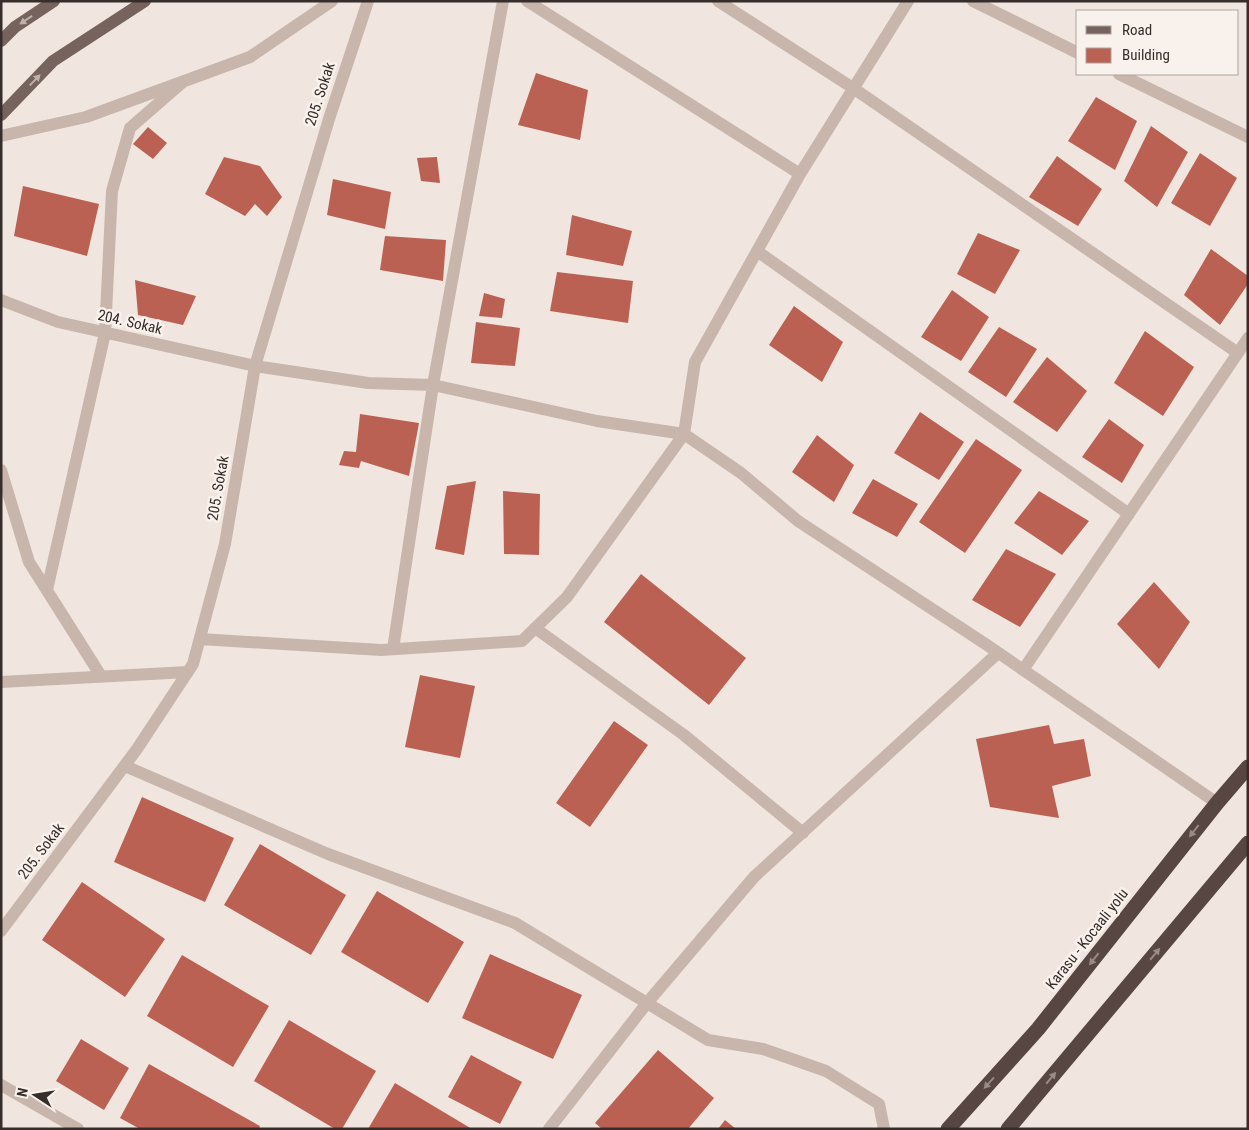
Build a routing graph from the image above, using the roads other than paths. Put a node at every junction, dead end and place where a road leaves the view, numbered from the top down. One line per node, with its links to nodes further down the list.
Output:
1 (54, 1): 10 (main road, one-way to 10)
2 (145, 1): 15 (main road, one-way to 2)
3 (332, 1): 13 (street)
4 (368, 1): 24 (street, 205. Sokak)
5 (503, 1): 25 (street)
6 (527, 1): 18 (street)
7 (718, 1): 14 (street)
8 (908, 1): 14 (street)
9 (973, 1): 11 (street)
10 (1, 41)
11 (1076, 52)
12 (1122, 75): 17 (street)
13 (184, 81): 16 (street); 21 (street)
14 (853, 88): 18 (street); 23 (street)
15 (1, 115)
16 (1, 136)
17 (1248, 137)
18 (800, 174): 19 (street)
19 (757, 251): 26 (street); 28 (street)
20 (1, 300): 21 (street, 204. Sokak)
21 (105, 333): 24 (street, 204. Sokak); 29 (street)
22 (1248, 338): 23 (street)
23 (1238, 353): 28 (street)
24 (255, 366): 25 (street, 204. Sokak); 31 (street, 205. Sokak)
25 (433, 385): 26 (street, 204. Sokak); 32 (street)
26 (684, 434): 30 (street); 33 (street)
27 (1, 470): 29 (street)
28 (1129, 514): 34 (street)
29 (47, 590): 36 (street)
30 (535, 628): 32 (street); 41 (street)
31 (200, 640): 32 (street); 35 (street, 205. Sokak)
32 (393, 649)
33 (998, 653): 34 (street); 41 (street)
34 (1023, 670): 40 (street)
35 (188, 672): 36 (street); 38 (street, 205. Sokak)
36 (101, 676): 37 (street)
37 (1, 682)
38 (125, 766): 43 (street, 205. Sokak); 44 (street)
39 (1248, 767): 40 (highway, Karasu - Kocaali yolu)
40 (1217, 803): 49 (highway, Karasu - Kocaali yolu, one-way to 49)
41 (803, 833): 44 (street)
42 (1248, 843): 50 (highway, one-way to 42)
43 (1, 931)
44 (647, 1003): 47 (street); 48 (street)
45 (1, 1085): 46 (street)
46 (78, 1129)
47 (549, 1129)
48 (884, 1129)
49 (948, 1129)
50 (1008, 1129)

